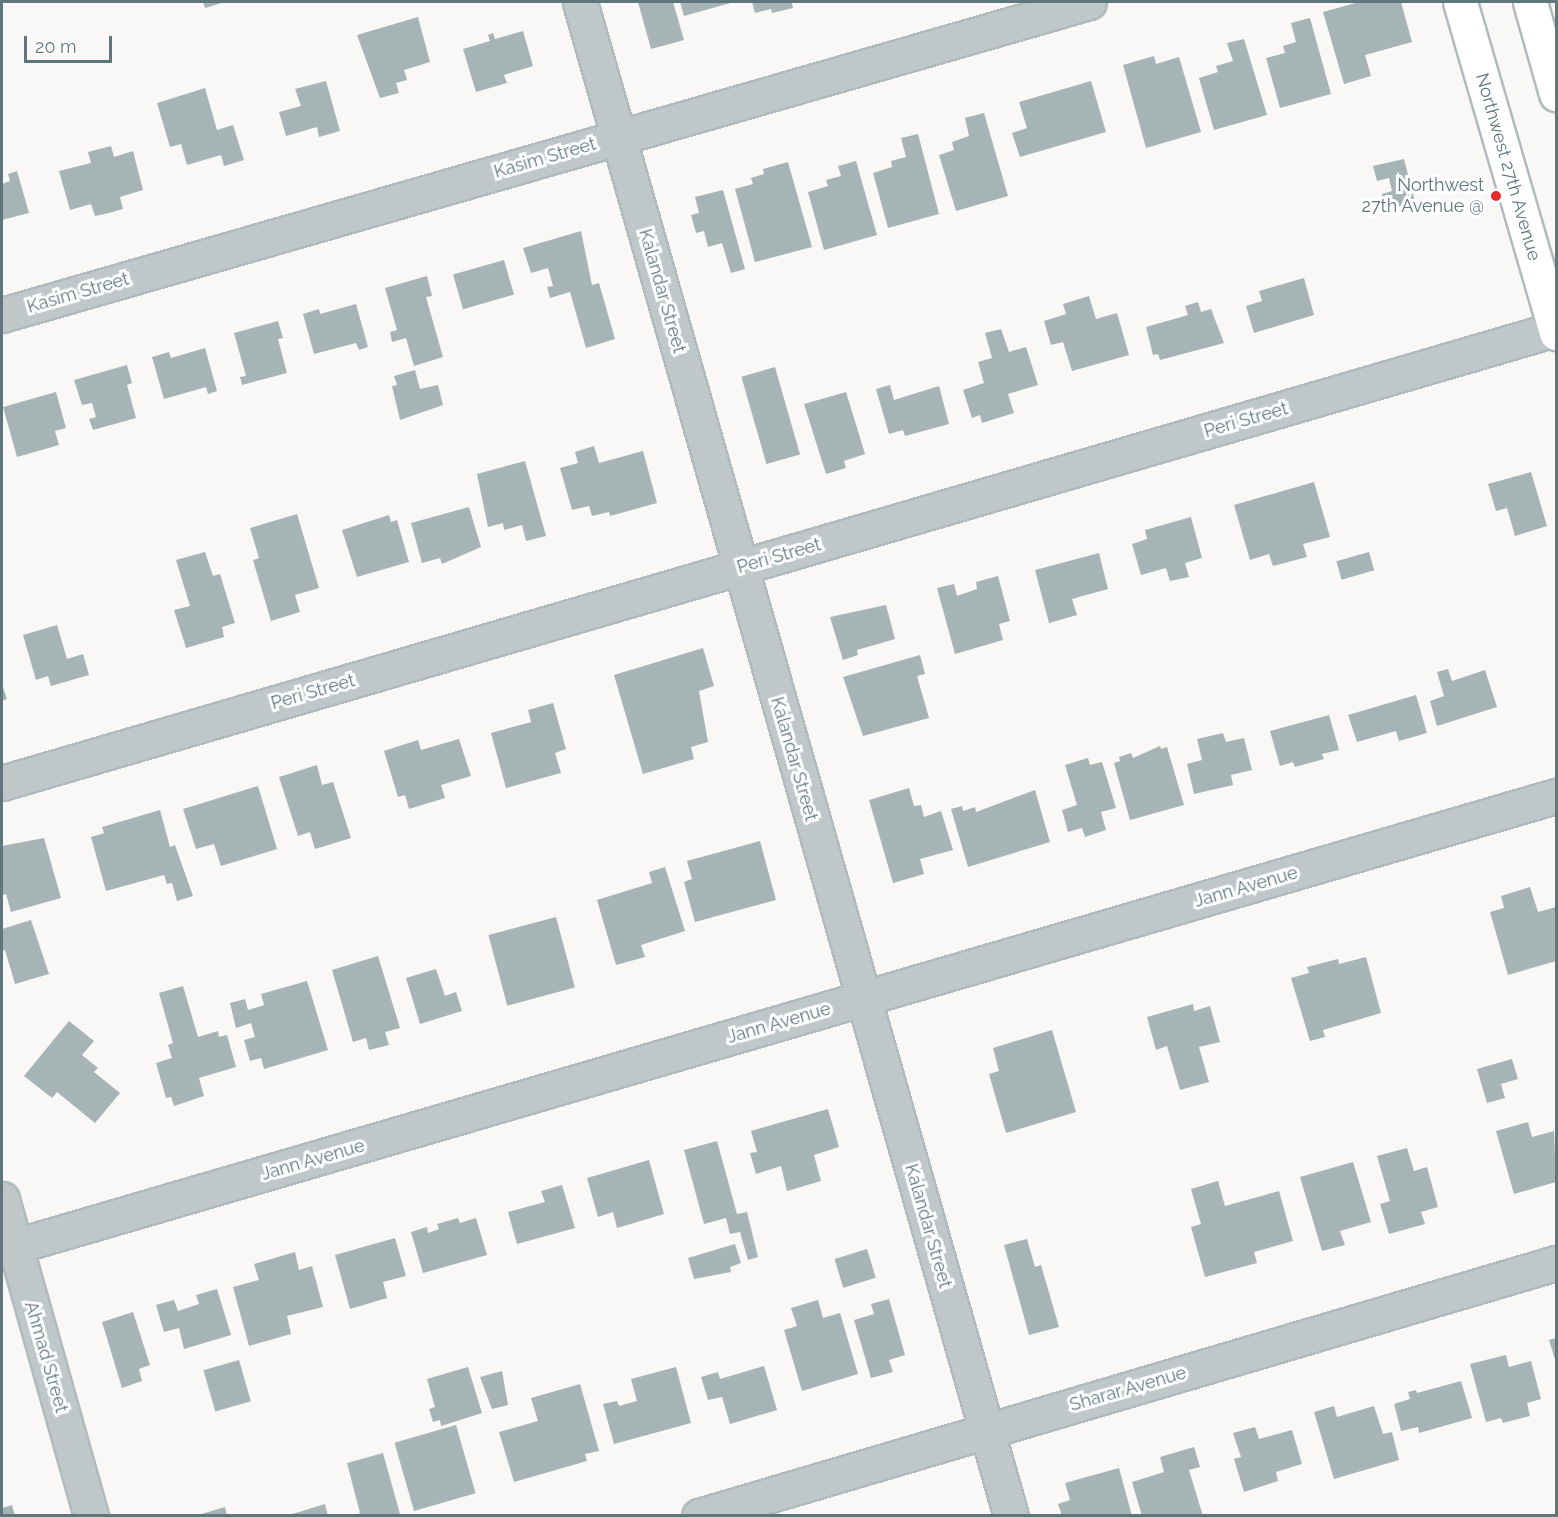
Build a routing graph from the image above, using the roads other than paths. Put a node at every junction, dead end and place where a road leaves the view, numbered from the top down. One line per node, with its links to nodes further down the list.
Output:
1 (580, 2): 6 (street, Kalandar Street)
2 (1089, 2): 6 (street, Kasim Street)
3 (1460, 2): 8 (main road, Northwest 27th Avenue)
4 (1530, 2): 5 (main road)
5 (1557, 94)
6 (618, 137): 7 (street, Kasim Street); 9 (street, Kalandar Street)
7 (2, 315)
8 (1556, 330): 9 (street, Peri Street)
9 (741, 567): 10 (street, Peri Street); 12 (street, Kalandar Street)
10 (2, 783)
11 (1557, 796): 12 (street, Jann Avenue)
12 (861, 999): 14 (street, Jann Avenue); 16 (street, Kalandar Street)
13 (2, 1199): 14 (street, Ahmad Street)
14 (8, 1249): 17 (street, Ahmad Street)
15 (1557, 1263): 16 (street, Sharar Avenue)
16 (987, 1431): 18 (street, Sharar Avenue); 19 (street, Kalandar Street)
17 (91, 1515)
18 (699, 1515)
19 (1011, 1515)

